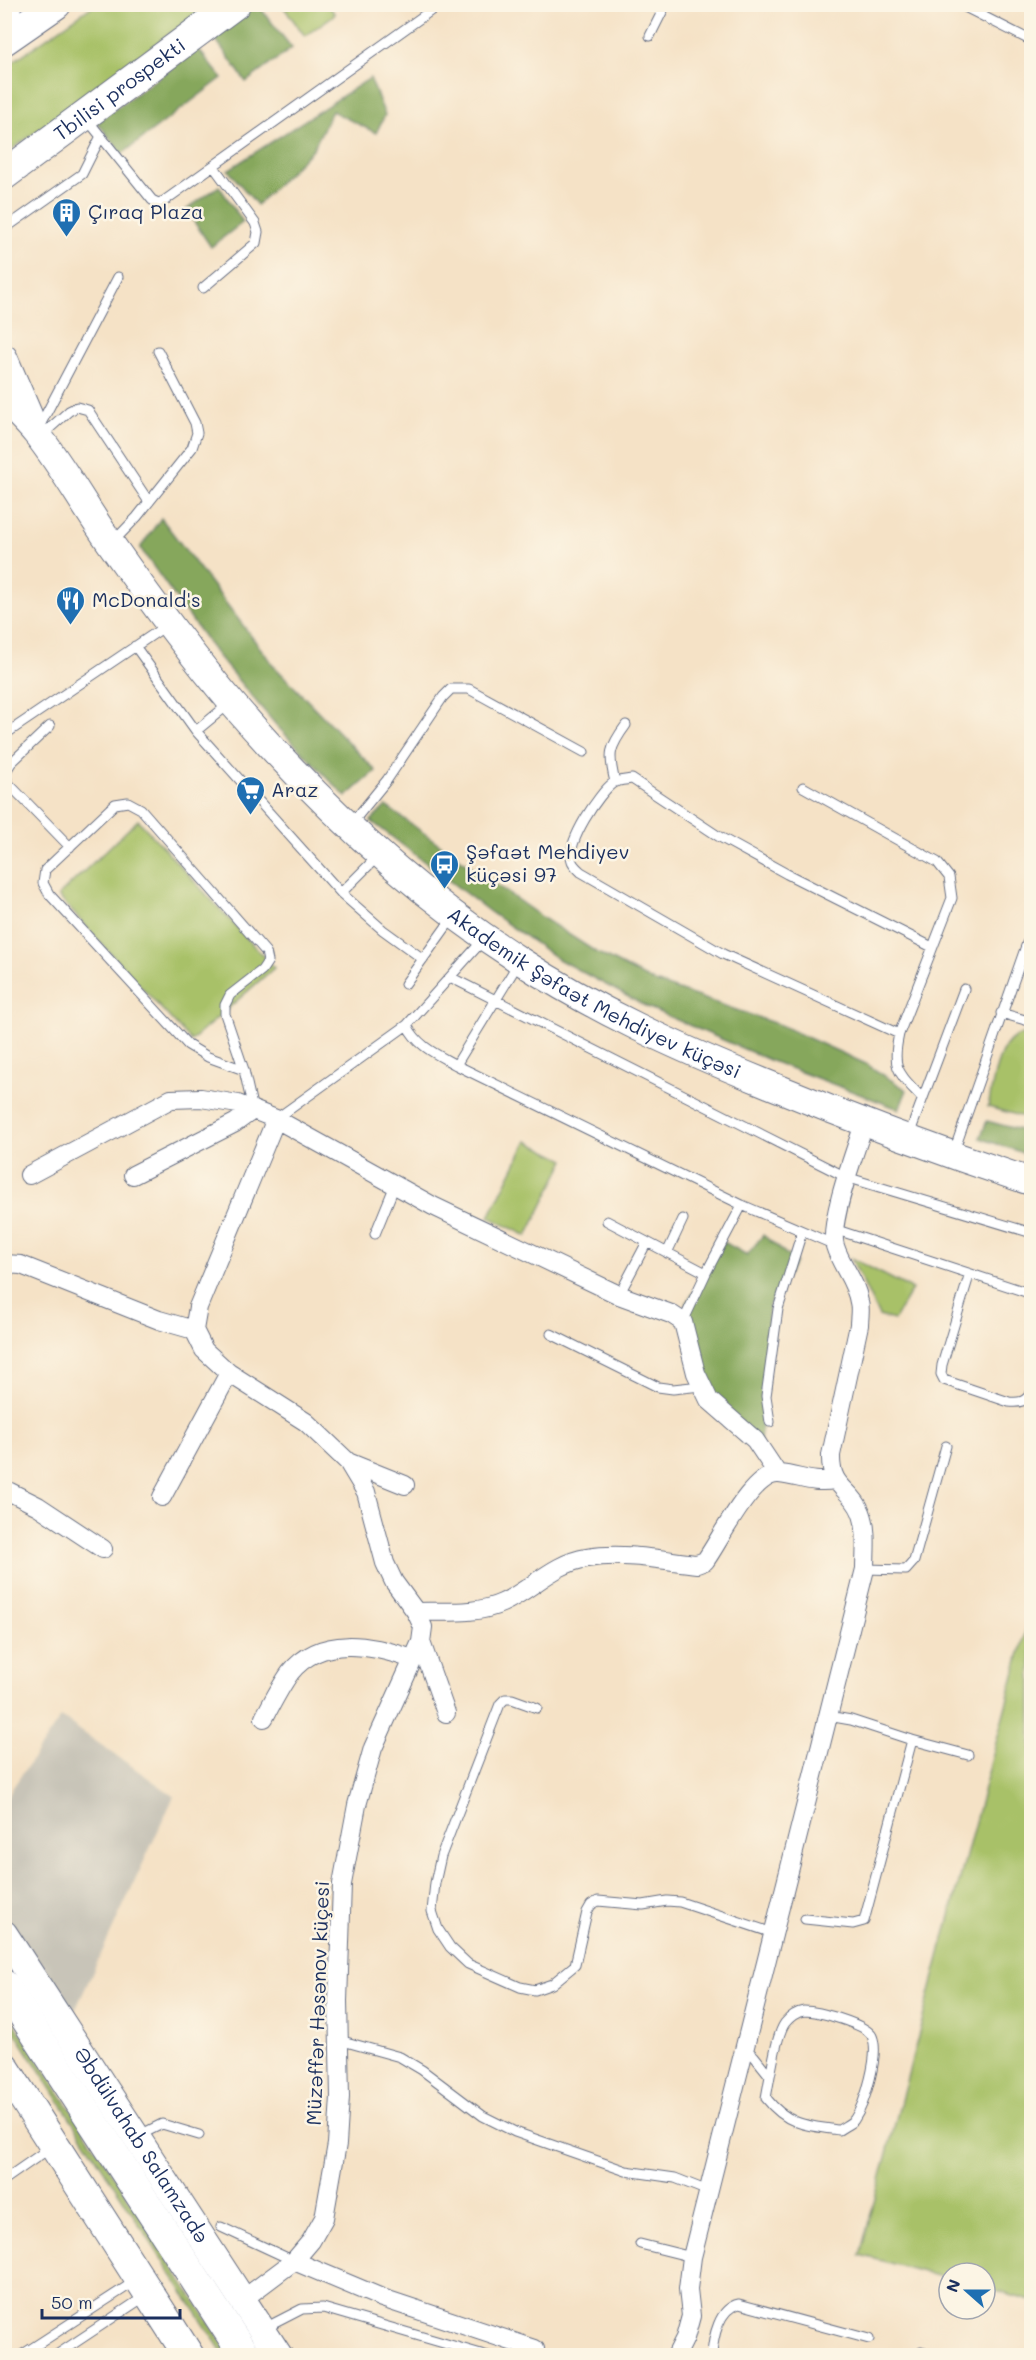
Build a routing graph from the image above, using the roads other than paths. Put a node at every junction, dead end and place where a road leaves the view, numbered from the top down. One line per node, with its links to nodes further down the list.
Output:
1 (6, 4): 7 (main road)
2 (56, 4): 9 (main road)
3 (440, 4): 12 (lane)
4 (666, 4): 8 (lane)
5 (958, 4): 10 (lane)
6 (224, 10): 11 (main road, Tbilisi prospekti)
7 (4, 26)
8 (650, 36)
9 (4, 40)
10 (1032, 41)
11 (93, 126): 12 (lane); 13 (main road, Tbilisi prospekti); 14 (lane)
12 (214, 167): 16 (lane)
13 (4, 175)
14 (4, 229)
15 (118, 277): 20 (lane)
16 (203, 288)
17 (158, 351): 21 (lane)
18 (4, 358): 19 (main road, Akademik Şəfaət Mehdiyev küçəsi)
19 (7, 396): 20 (main road, Akademik Şəfaət Mehdiyev küçəsi)
20 (38, 436): 21 (lane); 22 (main road, Akademik Şəfaət Mehdiyev küçəsi)
21 (149, 502): 22 (lane)
22 (111, 544): 23 (main road, Akademik Şəfaət Mehdiyev küçəsi)
23 (169, 624): 24 (lane); 25 (main road, Akademik Şəfaət Mehdiyev küçəsi)
24 (135, 646): 28 (lane); 29 (lane)
25 (231, 702): 28 (lane); 33 (main road, Akademik Şəfaət Mehdiyev küçəsi)
26 (626, 725): 31 (lane)
27 (50, 726): 34 (lane)
28 (196, 731): 36 (lane)
29 (4, 735)
30 (584, 752): 33 (lane)
31 (615, 782): 40 (lane); 50 (lane)
32 (803, 787): 40 (lane)
33 (350, 825): 35 (main road, Akademik Şəfaət Mehdiyev küçəsi)
34 (70, 847): 52 (lane); 52 (lane)
35 (381, 854): 36 (lane); 37 (main road, Akademik Şəfaət Mehdiyev küçəsi)
36 (341, 894): 41 (lane)
37 (454, 915): 38 (main road, Akademik Şəfaət Mehdiyev küçəsi); 41 (lane)
38 (486, 938): 42 (main road, Akademik Şəfaət Mehdiyev küçəsi); 43 (lane)
39 (1032, 941): 47 (lane)
40 (932, 947): 50 (lane)
41 (423, 959): 44 (lane)
42 (520, 961): 46 (lane); 56 (main road, Akademik Şəfaət Mehdiyev küçəsi)
43 (450, 977): 46 (lane); 49 (lane)
44 (405, 984)
45 (964, 989): 53 (lane)
46 (496, 1000): 51 (lane); 61 (lane)
47 (1002, 1013): 48 (lane); 58 (lane)
48 (1032, 1022)
49 (407, 1025): 51 (lane); 55 (lane)
50 (899, 1034): 53 (lane)
51 (456, 1065): 64 (lane)
52 (244, 1070): 54 (lane)
53 (922, 1098): 57 (lane)
54 (253, 1110): 55 (street); 59 (street); 60 (street)
55 (276, 1119): 63 (street); 79 (street)
56 (864, 1124): 57 (main road, Akademik Şəfaət Mehdiyev küçəsi); 61 (street)
57 (908, 1140): 58 (main road, Akademik Şəfaət Mehdiyev küçəsi)
58 (952, 1156): 62 (main road, Akademik Şəfaət Mehdiyev küçəsi)
59 (29, 1175)
60 (133, 1175)
61 (846, 1177): 68 (lane); 70 (street)
62 (1032, 1182)
63 (395, 1185): 69 (lane); 77 (street)
64 (742, 1205): 67 (lane); 74 (lane)
65 (683, 1219): 72 (lane)
66 (607, 1221): 71 (lane)
67 (802, 1232): 70 (lane); 84 (lane)
68 (1032, 1233)
69 (375, 1234)
70 (834, 1237): 75 (lane); 88 (street)
71 (647, 1242): 72 (lane); 77 (lane)
72 (667, 1253): 74 (lane)
73 (4, 1264): 79 (street)
74 (706, 1273): 78 (lane)
75 (969, 1276): 76 (lane); 83 (lane)
76 (1032, 1294)
77 (619, 1295): 78 (street)
78 (683, 1322): 82 (street)
79 (194, 1330): 81 (street)
80 (551, 1334): 82 (lane)
81 (229, 1373): 86 (street); 91 (street)
82 (701, 1386): 87 (street)
83 (1032, 1392)
84 (770, 1422)
85 (946, 1446): 93 (lane)
86 (348, 1462): 89 (street); 94 (street)
87 (777, 1473): 88 (street); 94 (street)
88 (835, 1480): 93 (street)
89 (405, 1485)
90 (4, 1489): 92 (street)
91 (162, 1497)
92 (103, 1550)
93 (865, 1569): 99 (street)
94 (416, 1612): 95 (street)
95 (421, 1642): 96 (street, Müzəffər Həsənov küçesi); 98 (street)
96 (412, 1659): 100 (street); 107 (street, Müzəffər Həsənov küçesi)
97 (537, 1708): 104 (lane)
98 (446, 1713)
99 (828, 1716): 101 (lane); 104 (street)
100 (264, 1718)
101 (912, 1740): 102 (lane); 103 (lane)
102 (968, 1755)
103 (805, 1919)
104 (773, 1933): 108 (street)
105 (4, 1934): 112 (main road, Əbdülvahab Salamzadə)
106 (4, 1985): 129 (main road, Əbdülvahab Salamzadə)
107 (339, 2040): 115 (lane); 119 (street, Müzəffər Həsənov küçesi)
108 (744, 2048): 110 (lane); 115 (street)
109 (4, 2067): 113 (main road)
110 (770, 2076): 110 (lane)
111 (199, 2135): 112 (lane)
112 (136, 2137): 121 (main road, Əbdülvahab Salamzadə)
113 (55, 2145): 114 (lane); 120 (main road)
114 (4, 2181)
115 (708, 2191): 118 (street)
116 (221, 2227): 119 (lane)
117 (640, 2244): 118 (lane)
118 (692, 2257): 132 (street)
119 (294, 2261): 121 (street, Müzəffər Həsənov küçesi); 124 (street)
120 (144, 2286): 126 (lane); 127 (lane); 128 (main road)
121 (242, 2300): 122 (main road, Əbdülvahab Salamzadə)
122 (262, 2330): 130 (main road, Əbdülvahab Salamzadə); 131 (lane)
123 (869, 2339): 133 (lane)
124 (535, 2349)
125 (921, 2352): 134 (lane)
126 (20, 2355)
127 (56, 2355)
128 (189, 2355)
129 (245, 2355)
130 (279, 2355)
131 (488, 2355)
132 (676, 2355)
133 (712, 2355)
134 (934, 2355)

